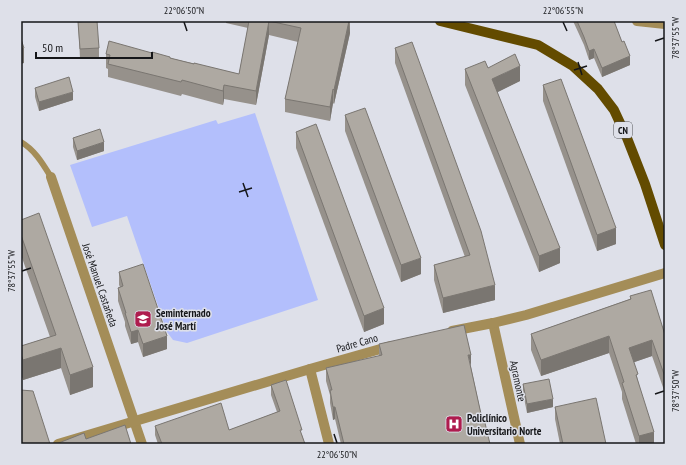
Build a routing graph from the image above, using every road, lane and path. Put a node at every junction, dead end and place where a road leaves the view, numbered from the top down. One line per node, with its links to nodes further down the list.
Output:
1 (440, 21): 6 (main road, CN)
2 (637, 21): 3 (street)
3 (665, 24)
4 (21, 142): 5 (lane, José Manuel Castañeda)
5 (51, 177): 12 (street, José Manuel Castañeda)
6 (665, 245)
7 (665, 273): 8 (street)
8 (493, 323): 9 (street); 16 (street, Agramonte)
9 (442, 333)
10 (397, 344): 11 (street, Padre Cano)
11 (310, 369): 12 (street, Padre Cano); 15 (street)
12 (134, 421): 13 (street, Padre Cano); 14 (street, José Manuel Castañeda)
13 (58, 444)
14 (142, 444)
15 (329, 444)
16 (520, 444)

